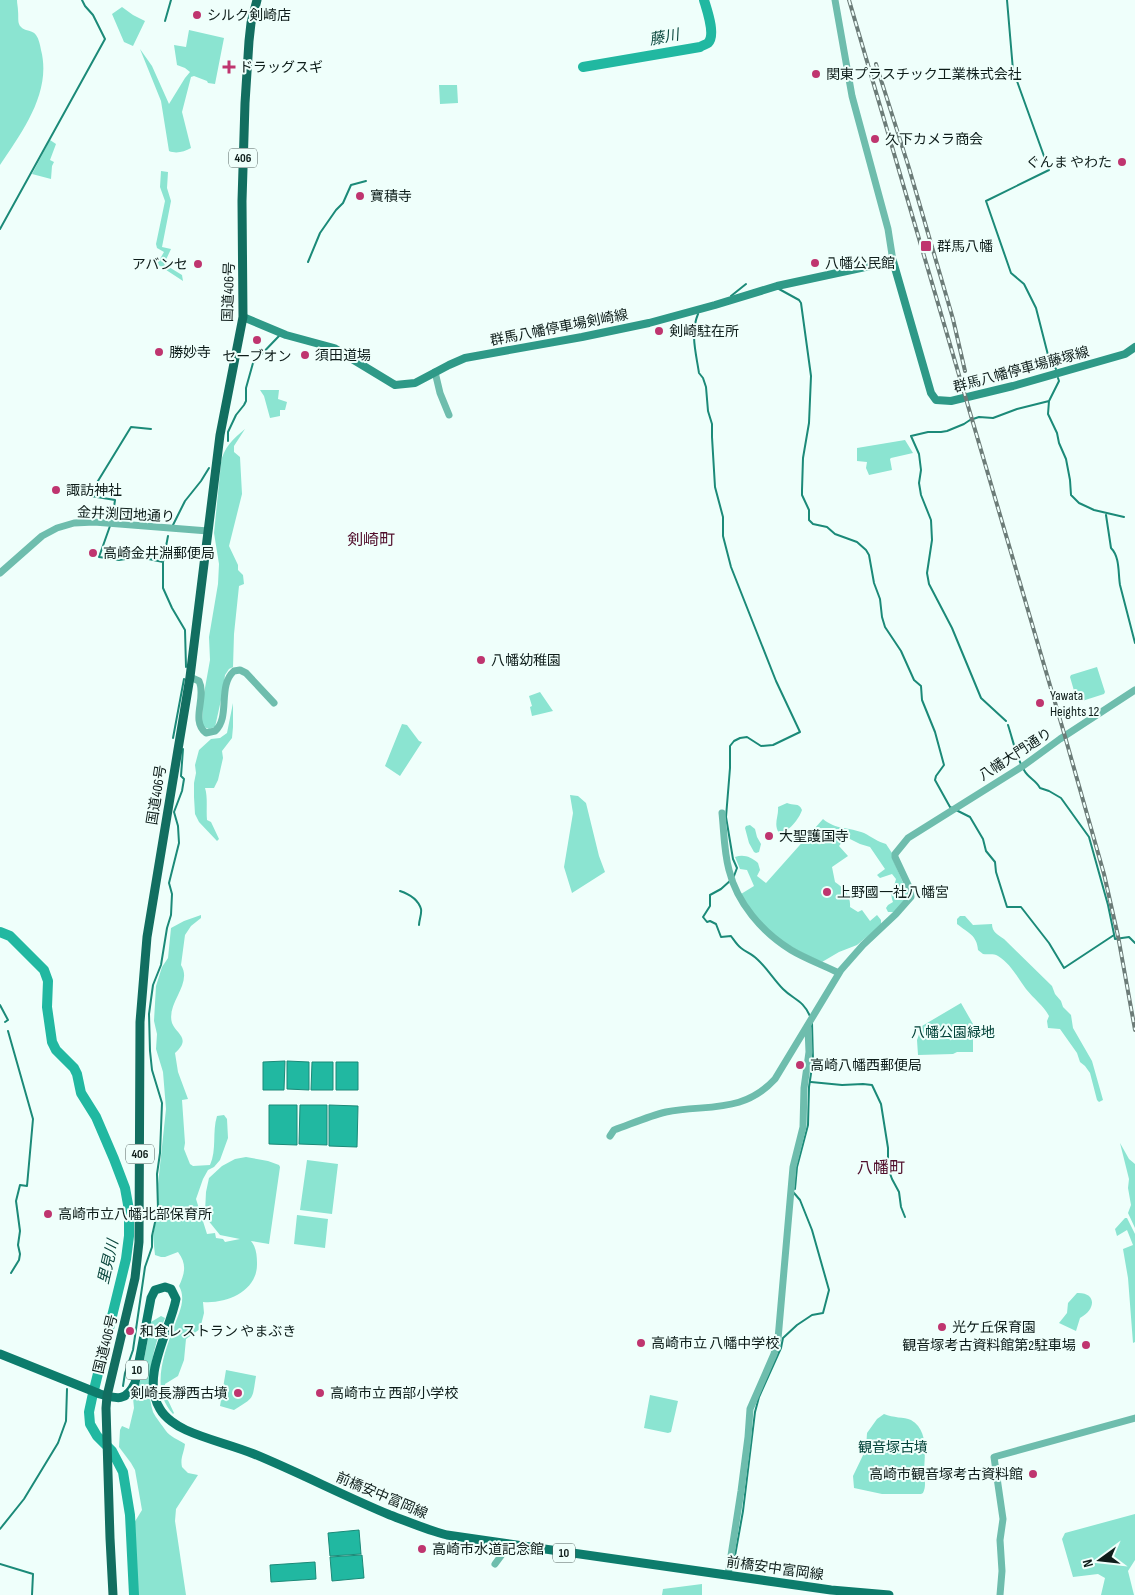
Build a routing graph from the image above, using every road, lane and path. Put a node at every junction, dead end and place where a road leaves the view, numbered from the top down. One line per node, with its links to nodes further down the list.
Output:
1 (257, 0): 4 (highway, 国道406号 / 406)
2 (835, 0): 3 (street)
3 (894, 261): 5 (main road, 群馬八幡停車場藤塚線); 6 (main road, 群馬八幡停車場剣崎線)
4 (243, 317): 6 (main road, 群馬八幡停車場剣崎線); 8 (highway, 国道406号 / 406)
5 (1135, 347)
6 (435, 372): 7 (street)
7 (449, 415)
8 (208, 532): 9 (street, 金井渕団地通り); 10 (highway, 国道406号 / 406)
9 (0, 573)
10 (190, 677): 12 (street); 18 (highway, 国道406号 / 406)
11 (1135, 690): 14 (street, 八幡大門通り)
12 (274, 702)
13 (722, 813): 14 (street)
14 (839, 973): 15 (street)
15 (808, 1027): 16 (street); 22 (street)
16 (610, 1136)
17 (0, 1354): 18 (main road)
18 (103, 1395): 20 (main road, 前橋安中富岡線 / 10); 23 (highway, 国道406号 / 406)
19 (1135, 1418): 25 (street)
20 (509, 1544): 21 (street); 22 (main road, 前橋安中富岡線 / 10)
21 (495, 1564)
22 (728, 1575): 24 (main road, 前橋安中富岡線 / 10)
23 (113, 1595)
24 (889, 1595)
25 (1000, 1595)

